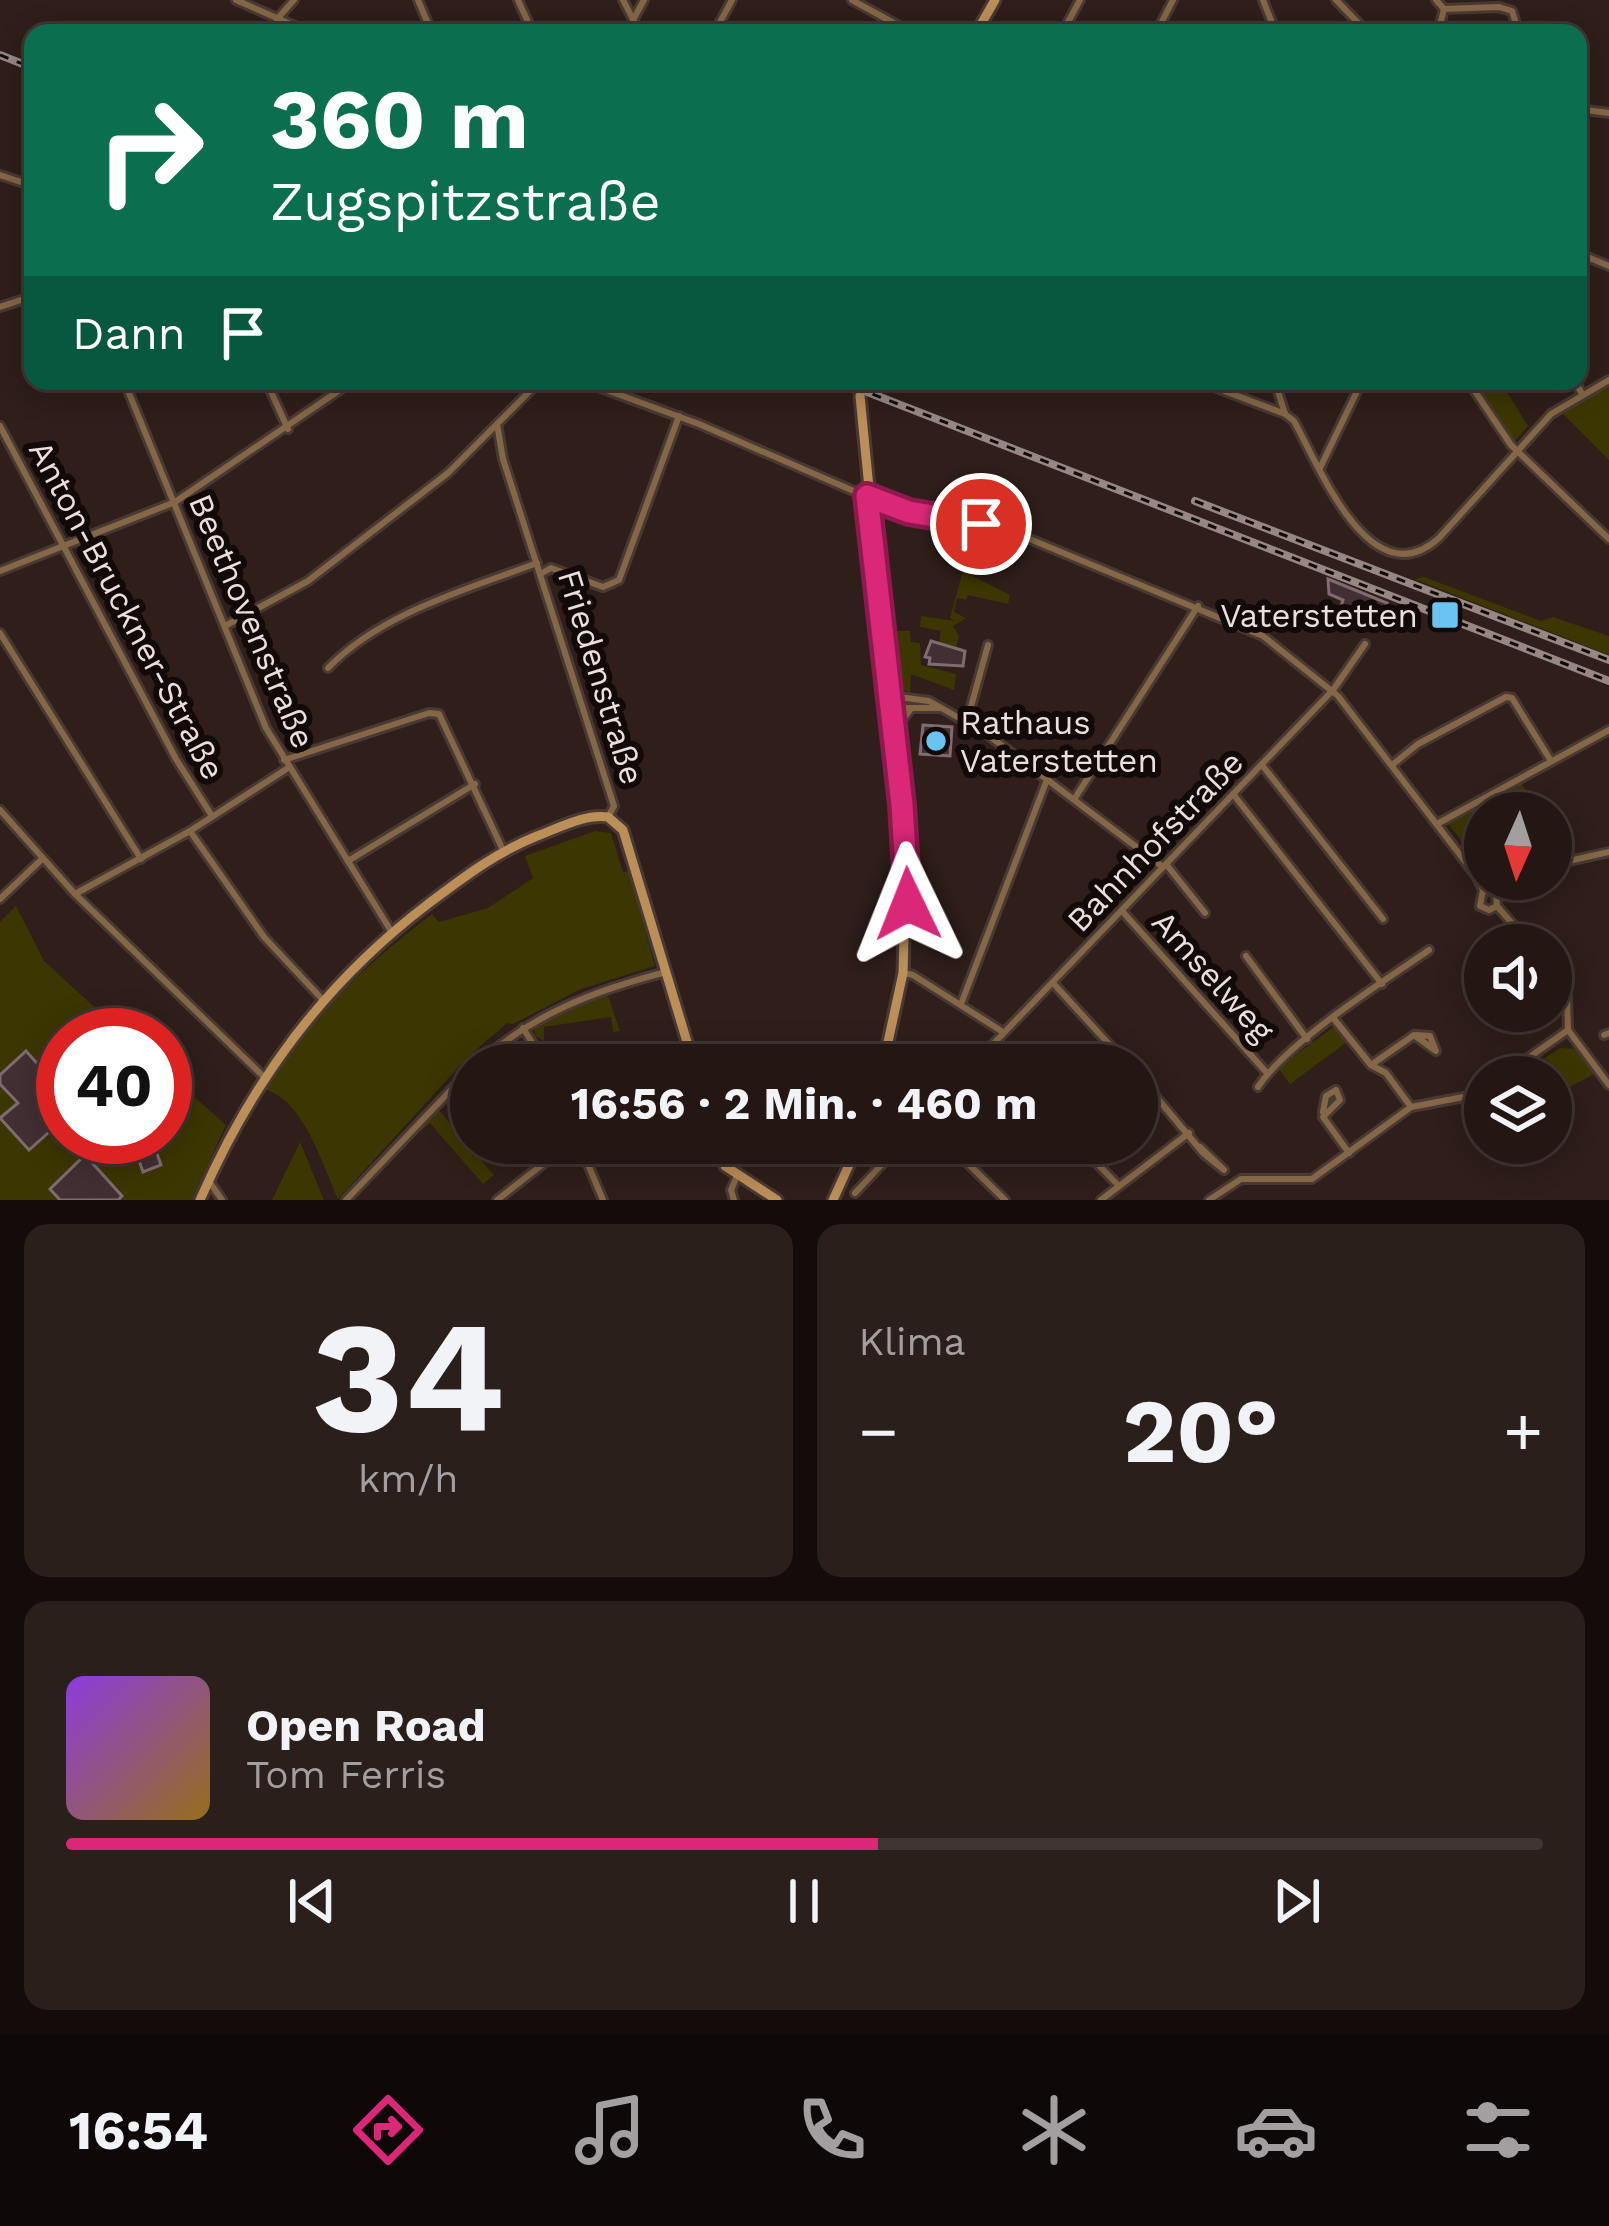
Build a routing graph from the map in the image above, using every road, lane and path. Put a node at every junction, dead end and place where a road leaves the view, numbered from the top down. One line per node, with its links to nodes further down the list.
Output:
1 (294, 0): 9 (street)
2 (623, 0): 10 (street)
3 (644, 0): 10 (street)
4 (852, 0): 13 (street)
5 (1336, 0): 14 (street)
6 (1436, 0): 8 (street)
7 (240, 1): 9 (street)
8 (1444, 9): 15 (street); 16 (street)
9 (278, 19): 11 (street)
10 (633, 20): 12 (street)
11 (290, 24)
12 (635, 24)
13 (896, 24)
14 (1359, 24)
15 (1440, 24)
16 (1518, 24)
17 (1609, 380): 28 (street)
18 (129, 390): 38 (street, Beethovenstraße)
19 (270, 390): 34 (street)
20 (341, 390): 34 (street)
21 (531, 390): 32 (street)
22 (607, 390): 31 (street)
23 (1222, 390): 30 (street)
24 (1278, 390): 30 (street)
25 (1358, 390): 36 (street)
26 (1474, 390): 35 (street)
27 (1580, 390): 28 (street)
28 (1582, 394): 35 (street)
29 (860, 395): 37 (street)
30 (1286, 414): 36 (street)
31 (679, 416): 37 (street); 43 (street)
32 (497, 424): 41 (street, Friedenstraße); 45 (street)
33 (0, 426): 40 (street, Anton-Bruckner-Straße)
34 (287, 429): 38 (street)
35 (1517, 452): 36 (street); 39 (street)
36 (1320, 468)
37 (867, 496): 44 (street); 51 (street)
38 (175, 502): 40 (street); 45 (street, Beethovenstraße)
39 (1609, 539)
40 (64, 545): 42 (street); 66 (street, Anton-Bruckner-Straße)
41 (538, 563): 43 (street, Friedenstraße); 49 (street)
42 (0, 571)
43 (542, 573): 67 (street, Friedenstraße)
44 (1198, 605): 50 (street); 64 (street)
45 (226, 626): 58 (street, Beethovenstraße)
46 (0, 633): 73 (street)
47 (1365, 644): 50 (street, Bahnhofstraße)
48 (988, 645): 54 (street)
49 (328, 668)
50 (1333, 690): 59 (street, Bahnhofstraße); 60 (street)
51 (890, 702): 52 (street); 53 (street); 55 (street)
52 (942, 708): 53 (street); 54 (street)
53 (911, 709): 55 (street)
54 (967, 721): 61 (street)
55 (893, 730): 91 (street)
56 (1609, 730): 57 (street)
57 (1550, 761): 60 (street); 68 (street)
58 (286, 764): 62 (street); 66 (street); 75 (street, Beethovenstraße)
59 (1262, 765): 63 (street, Bahnhofstraße); 85 (street)
60 (1392, 765): 68 (street)
61 (1048, 778): 64 (street); 95 (street)
62 (475, 784): 70 (street); 75 (street)
63 (1233, 794): 77 (street, Bahnhofstraße); 93 (street)
64 (1075, 798): 77 (street)
65 (0, 810): 72 (street)
66 (212, 816): 69 (street)
67 (608, 817): 70 (street); 90 (street, Friedenstraße)
68 (1437, 824): 76 (street)
69 (190, 831): 73 (street); 94 (street)
70 (503, 850): 87 (street)
71 (1609, 852): 74 (street)
72 (41, 859): 78 (street); 79 (street)
73 (141, 860): 78 (street)
74 (1572, 860)
75 (348, 861): 87 (street, Beethovenstraße)
76 (1464, 863)
77 (1165, 866): 83 (street, Bahnhofstraße); 84 (street)
78 (75, 894): 112 (street)
79 (0, 899)
80 (1481, 900): 82 (street)
81 (1497, 900): 82 (street)
82 (1497, 906): 86 (street)
83 (1122, 911): 92 (street, Bahnhofstraße); 111 (street, Amselweg)
84 (1205, 913)
85 (1383, 920)
86 (1513, 924)
87 (392, 932): 94 (street)
88 (1429, 950): 93 (street, Amselweg)
89 (1246, 956): 102 (street)
90 (666, 972): 97 (street); 105 (street, Friedenstraße)
91 (903, 973): 95 (street); 106 (street)
92 (1053, 983): 98 (street, Bahnhofstraße); 108 (street)
93 (1382, 984): 96 (street, Amselweg)
94 (322, 1000): 112 (street)
95 (961, 1004): 98 (street)
96 (1334, 1019): 102 (street, Amselweg); 110 (street)
97 (524, 1028): 103 (street); 104 (street)
98 (1004, 1032): 107 (street, Bahnhofstraße)
99 (1565, 1032): 109 (street)
100 (1570, 1032): 113 (street)
101 (1417, 1035): 110 (street)
102 (1308, 1041): 111 (street, Amselweg)
103 (503, 1044)
104 (534, 1044)
105 (688, 1044)
106 (888, 1044)
107 (992, 1044)
108 (1110, 1044)
109 (1531, 1056)
110 (1371, 1065): 118 (street)
111 (1267, 1073): 114 (street, Amselweg)
112 (264, 1077): 129 (street)
113 (1609, 1084)
114 (1258, 1087)
115 (450, 1092): 136 (street)
116 (1158, 1097): 120 (street)
117 (1464, 1097): 118 (street)
118 (1411, 1107): 121 (street)
119 (1323, 1112): 121 (street)
120 (1190, 1132): 130 (street); 131 (street)
121 (1349, 1154): 130 (street)
122 (546, 1164): 137 (street)
123 (585, 1164): 138 (street)
124 (724, 1164): 128 (street)
125 (885, 1164): 133 (street)
126 (969, 1164): 141 (street)
127 (1098, 1164): 131 (street)
128 (737, 1176): 139 (street); 140 (street)
129 (210, 1177): 134 (street); 135 (street)
130 (1238, 1180): 143 (street)
131 (1119, 1186): 142 (street)
132 (838, 1191): 133 (street)
133 (858, 1197)
134 (200, 1200)
135 (222, 1200)
136 (346, 1200)
137 (497, 1200)
138 (603, 1200)
139 (734, 1200)
140 (777, 1200)
141 (1006, 1200)
142 (1101, 1200)
143 (1209, 1200)

